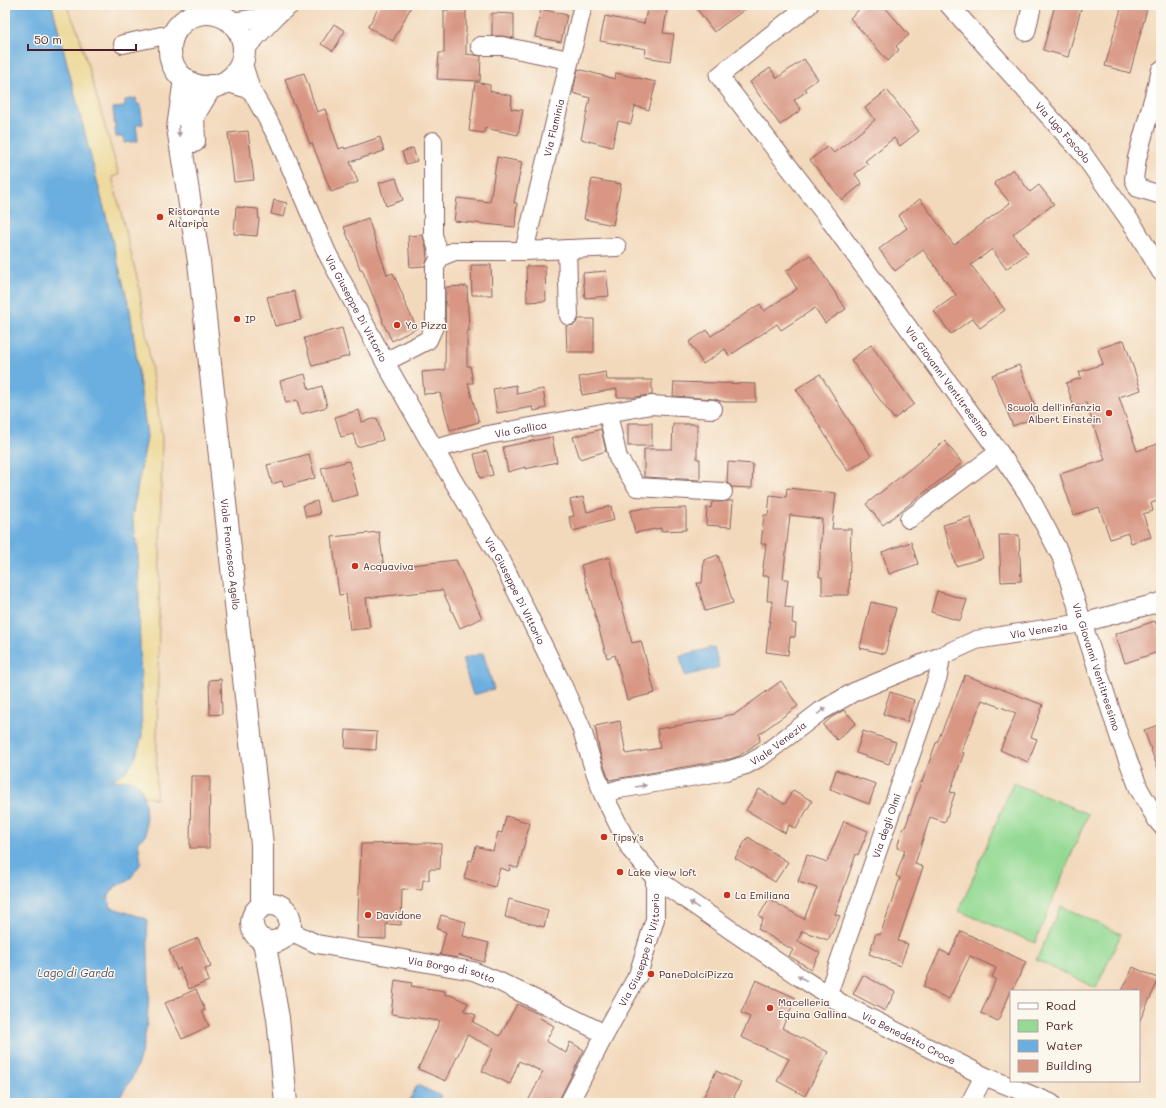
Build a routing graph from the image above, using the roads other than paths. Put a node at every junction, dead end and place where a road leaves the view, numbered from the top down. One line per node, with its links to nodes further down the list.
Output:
1 (583, 5): 13 (street, Via Flaminia)
2 (809, 5): 31 (street, Via Giovanni Ventitreesimo)
3 (949, 5): 25 (street, Via Ugo Foscolo)
4 (1032, 5): 8 (street)
5 (283, 10): 7 (street); 12 (street)
6 (183, 13): 7 (main road); 9 (main road)
7 (223, 14): 12 (main road)
8 (1026, 32)
9 (172, 41): 10 (street); 15 (main road)
10 (123, 44)
11 (480, 46): 13 (street)
12 (243, 56): 16 (main road, Viale Francesco Agello); 17 (street, Via Giuseppe Di Vittorio)
13 (569, 60): 22 (street, Via Flaminia)
14 (1161, 70): 19 (street)
15 (185, 79): 16 (main road); 24 (main road, Viale Francesco Agello, one-way to 24)
16 (218, 84): 17 (street); 24 (main road, Viale Francesco Agello)
17 (251, 90): 27 (street, Via Giuseppe Di Vittorio)
18 (433, 141): 23 (street)
19 (1161, 194)
20 (617, 247): 21 (street)
21 (567, 249): 22 (street); 26 (street)
22 (524, 250): 23 (street)
23 (440, 257): 27 (street)
24 (199, 262): 40 (main road, Viale Francesco Agello)
25 (1161, 272)
26 (569, 316)
27 (385, 362): 30 (street, Via Giuseppe Di Vittorio)
28 (712, 409): 29 (street, Via Gallica)
29 (608, 414): 30 (street, Via Gallica); 32 (street)
30 (434, 449): 37 (street, Via Giuseppe Di Vittorio)
31 (999, 452): 33 (street); 35 (street, Via Giovanni Ventitreesimo)
32 (723, 492)
33 (909, 519)
34 (1161, 602): 35 (street, Via Venezia)
35 (1082, 623): 36 (street, Via Venezia); 38 (street, Via Giovanni Ventitreesimo)
36 (941, 656): 37 (street, Viale Venezia, one-way to 36); 42 (street, Via degli Olmi)
37 (603, 794): 39 (street, Via Giuseppe Di Vittorio)
38 (1161, 825)
39 (655, 878): 42 (street, Via Benedetto Croce, one-way to 39); 43 (street, Via Giuseppe Di Vittorio)
40 (269, 905): 41 (main road); 41 (main road)
41 (278, 937): 43 (street, Via Borgo di sotto); 45 (main road)
42 (828, 994): 44 (street, Via Benedetto Croce)
43 (605, 1034): 46 (street, Via Giuseppe Di Vittorio)
44 (984, 1076): 47 (street); 48 (street, Via Benedetto Croce)
45 (286, 1103)
46 (570, 1103)
47 (970, 1103)
48 (1050, 1103)

